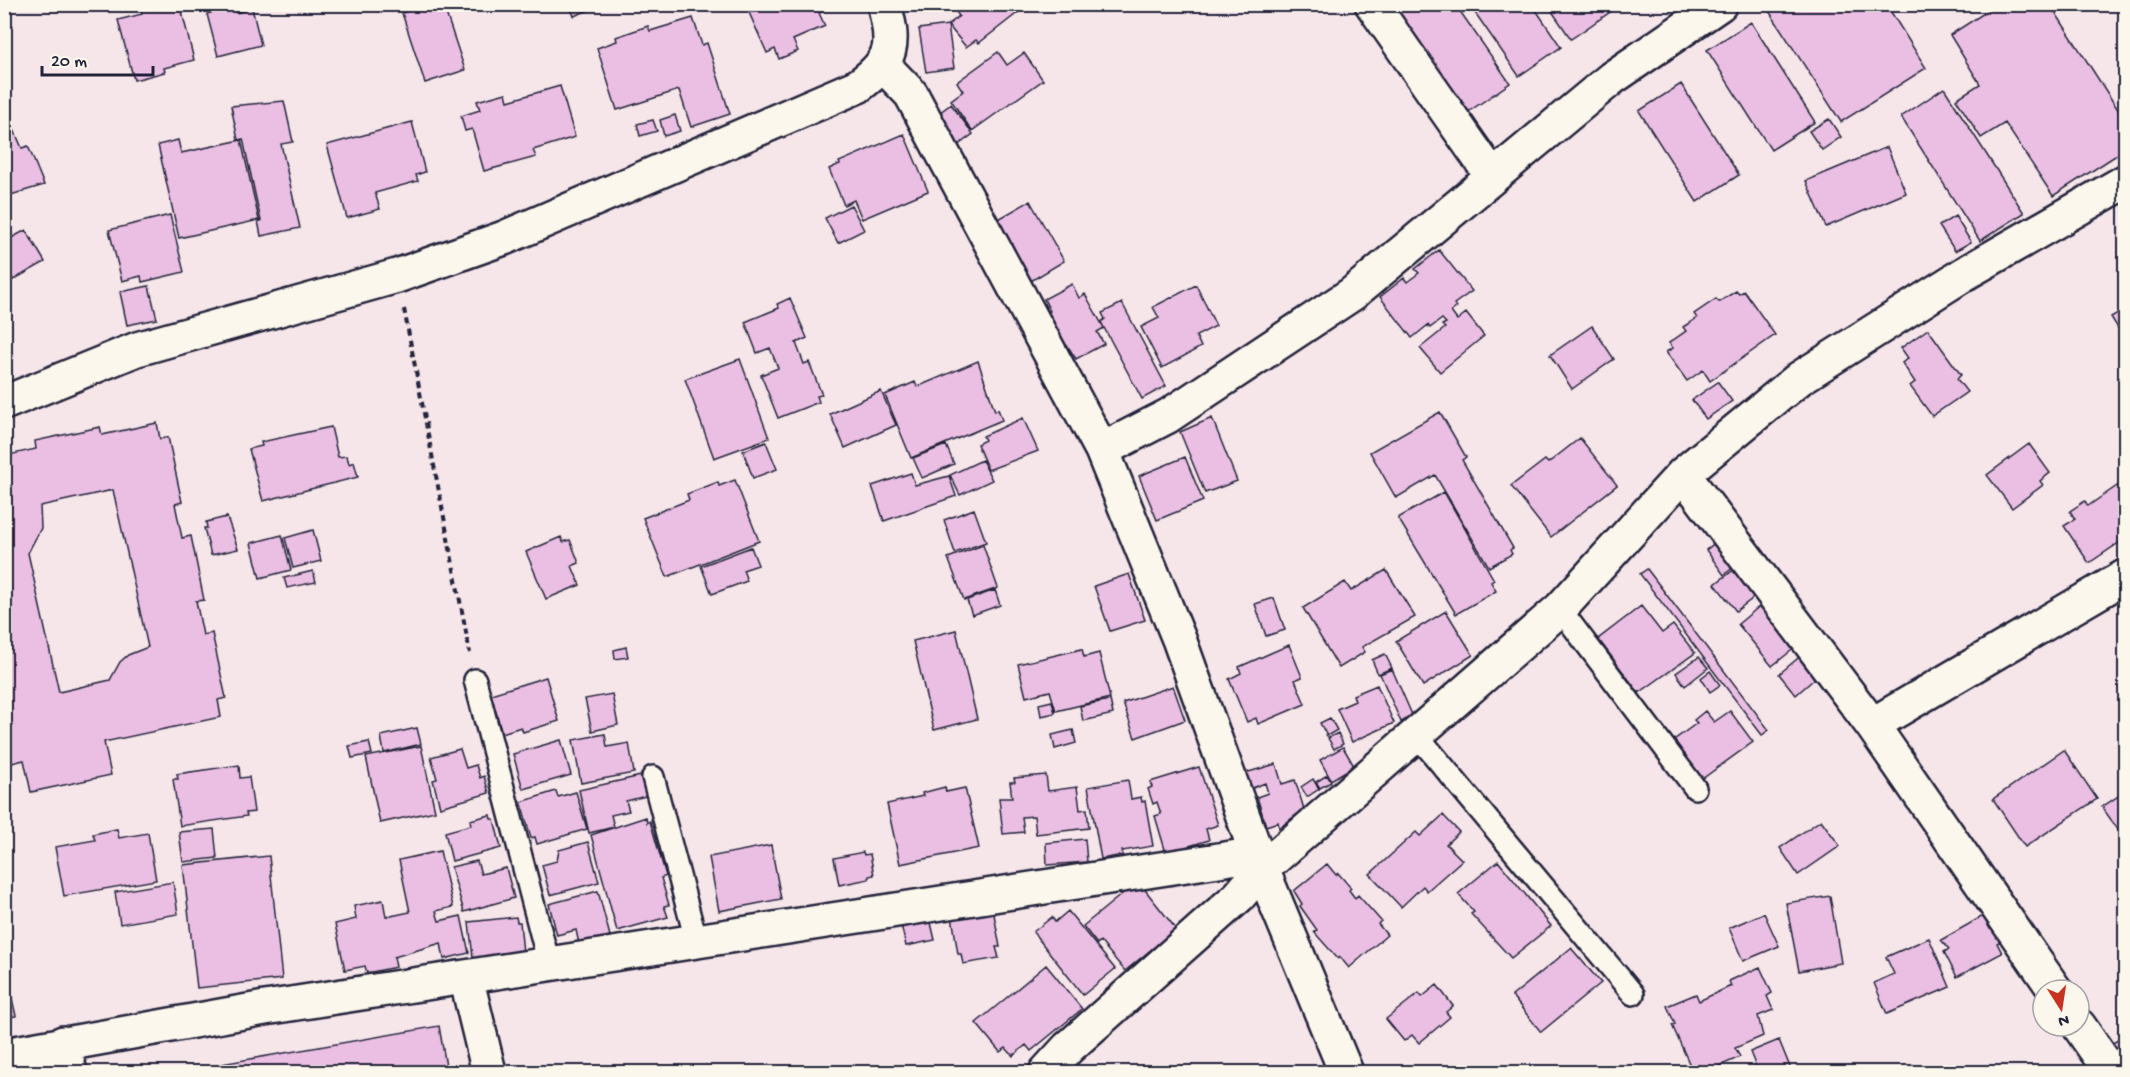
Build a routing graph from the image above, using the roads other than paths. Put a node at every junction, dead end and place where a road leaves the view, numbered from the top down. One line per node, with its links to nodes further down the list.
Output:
1 (884, 4): 4 (street)
2 (1372, 4): 5 (street)
3 (1720, 4): 5 (street)
4 (882, 64): 7 (street); 8 (street)
5 (1492, 176): 8 (street)
6 (2126, 181): 9 (street)
7 (4, 403)
8 (1102, 450): 17 (street)
9 (1683, 474): 11 (street); 13 (street)
10 (2126, 576): 13 (street)
11 (1560, 609): 14 (street); 16 (lane)
12 (475, 680): 19 (lane)
13 (1872, 725): 21 (street)
14 (1418, 735): 17 (street); 22 (lane)
15 (653, 777): 18 (lane)
16 (1695, 788)
17 (1259, 861): 18 (street); 27 (street); 28 (street)
18 (696, 940): 19 (street)
19 (549, 964): 20 (street)
20 (466, 977): 25 (street); 26 (street)
21 (2047, 978)
22 (1633, 994)
23 (2087, 1038): 29 (street)
24 (4, 1056): 25 (street)
25 (66, 1058)
26 (489, 1072)
27 (1046, 1072)
28 (1346, 1072)
29 (2111, 1072)

